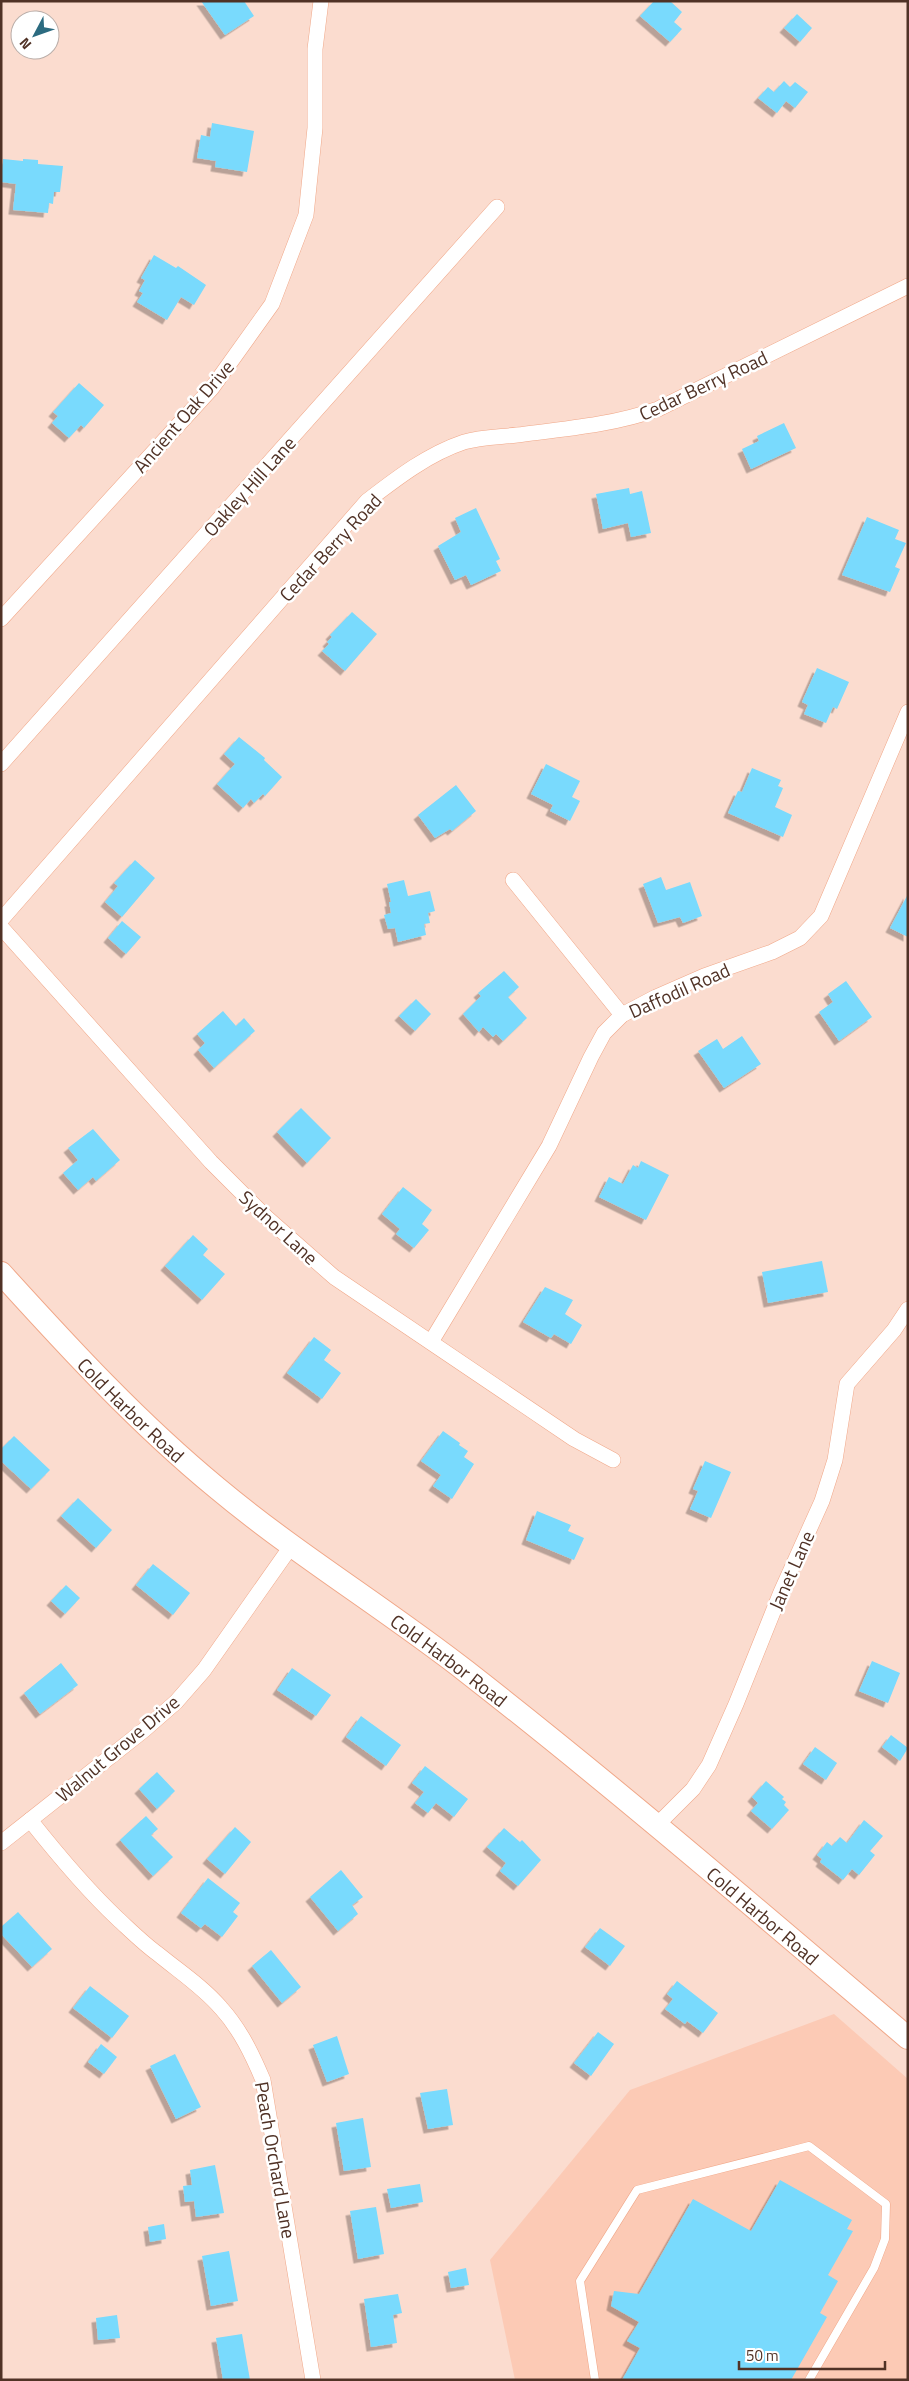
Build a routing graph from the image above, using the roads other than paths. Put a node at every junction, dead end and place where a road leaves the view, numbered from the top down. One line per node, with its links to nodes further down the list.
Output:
1 (321, 1): 4 (street, Ancient Oak Drive)
2 (497, 207): 6 (street, Oakley Hill Lane)
3 (908, 286): 8 (street, Cedar Berry Road)
4 (1, 619)
5 (908, 712): 10 (street, Daffodil Road)
6 (1, 764)
7 (514, 880): 10 (street)
8 (1, 920)
9 (1, 927): 13 (street, Sydnor Lane)
10 (622, 1015): 13 (street, Daffodil Road)
11 (1, 1273): 15 (main road, Cold Harbor Road)
12 (908, 1309): 17 (street, Janet Lane)
13 (431, 1342): 14 (street, Sydnor Lane)
14 (613, 1460)
15 (292, 1546): 16 (street, Walnut Grove Drive); 17 (main road, Cold Harbor Road)
16 (30, 1820): 18 (street, Walnut Grove Drive); 20 (street, Peach Orchard Lane)
17 (656, 1826): 19 (main road, Cold Harbor Road)
18 (1, 1842)
19 (908, 2038)
20 (313, 2380)
21 (595, 2380): 22 (lane)
22 (809, 2380)

